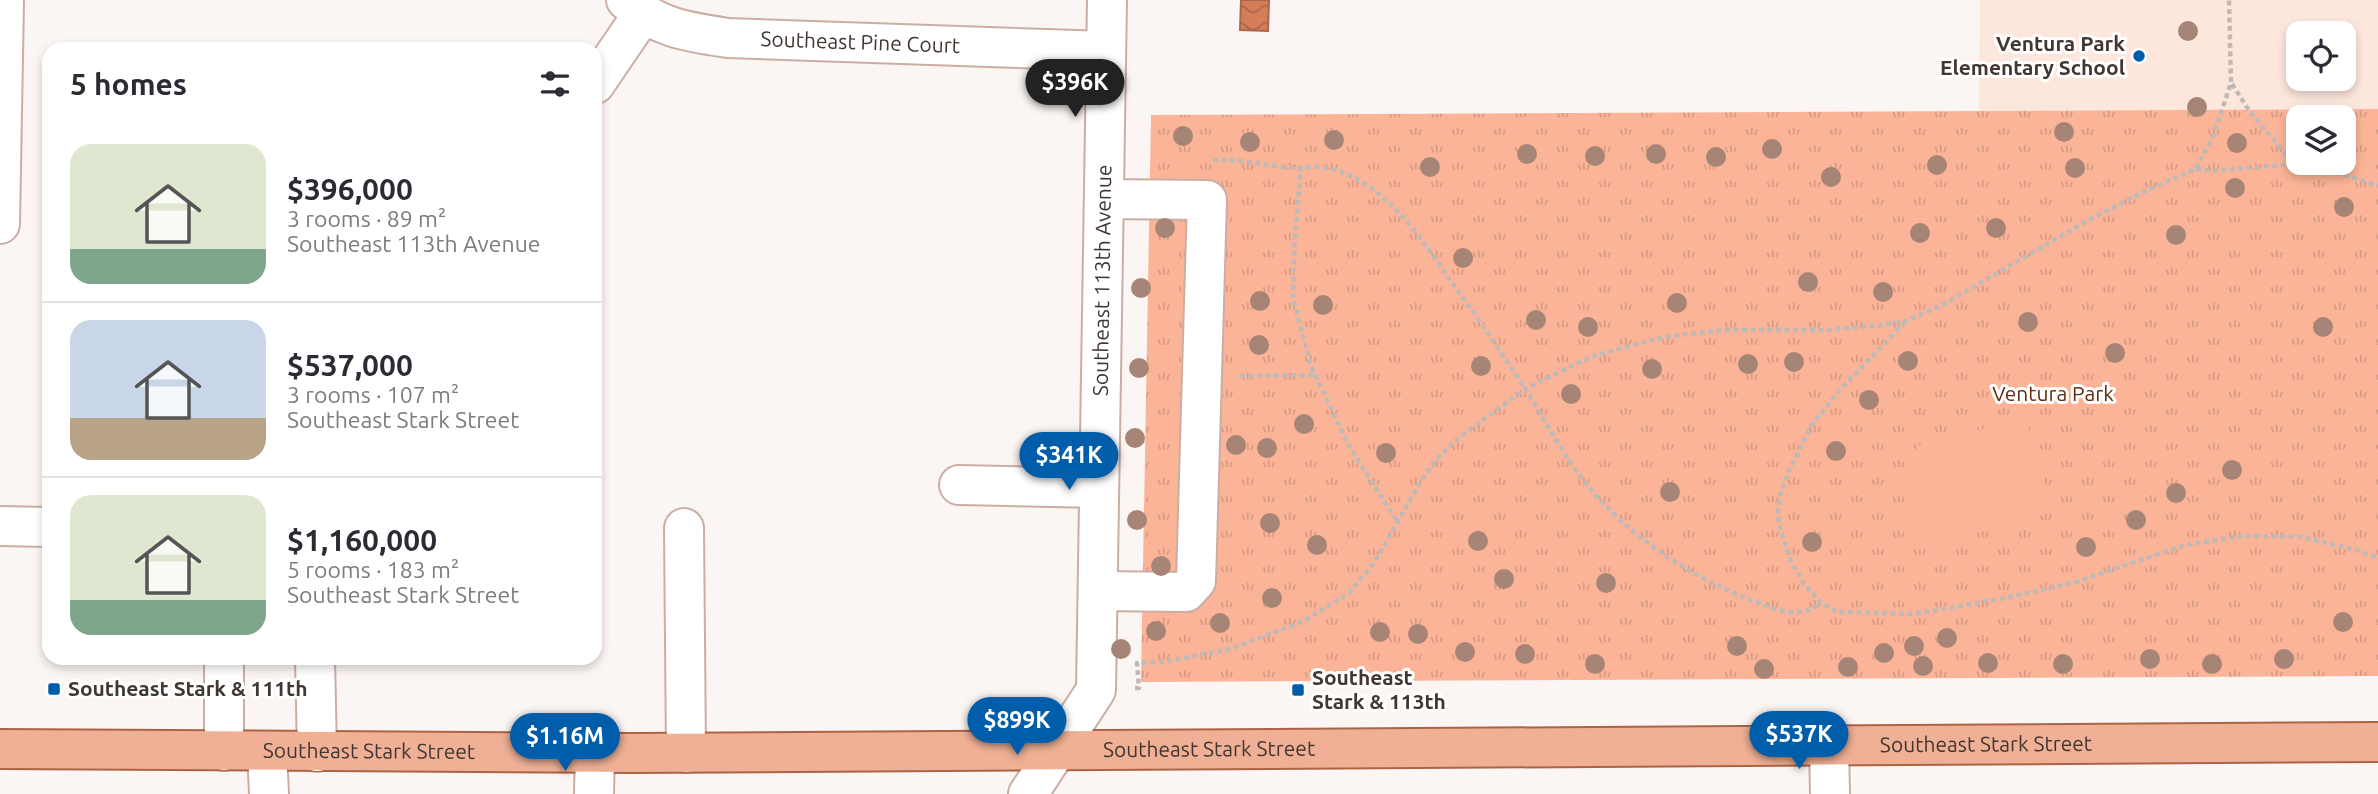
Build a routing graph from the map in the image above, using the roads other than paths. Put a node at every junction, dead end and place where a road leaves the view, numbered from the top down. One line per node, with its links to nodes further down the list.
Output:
1 (5, 0): 7 (street)
2 (1107, 0): 4 (street, Southeast 113th Avenue)
3 (634, 7): 4 (street, Southeast Pine Court); 5 (street)
4 (1106, 51): 6 (street, Southeast 113th Avenue)
5 (602, 70)
6 (1104, 199): 9 (street, Southeast 113th Avenue); 13 (street)
7 (0, 224)
8 (960, 485): 9 (street)
9 (1099, 488): 13 (street, Southeast 113th Avenue)
10 (0, 526): 11 (street)
11 (42, 527)
12 (684, 528): 23 (street)
13 (1098, 590): 22 (street, Southeast 113th Avenue)
14 (224, 665): 19 (street)
15 (315, 665): 21 (street)
16 (2378, 742): 17 (main road, Southeast Stark Street)
17 (1829, 746): 22 (main road, Southeast Stark Street); 28 (street)
18 (0, 749): 19 (main road, Southeast Stark Street)
19 (224, 751): 20 (main road, Southeast Stark Street)
20 (267, 751): 21 (main road, Southeast Stark Street); 25 (street)
21 (317, 752): 24 (main road, Southeast Stark Street)
22 (1055, 752): 23 (main road, Southeast Stark Street); 27 (street)
23 (686, 753): 24 (main road, Southeast Stark Street)
24 (595, 754): 26 (street)
25 (269, 794)
26 (594, 794)
27 (1028, 794)
28 (1830, 794)

